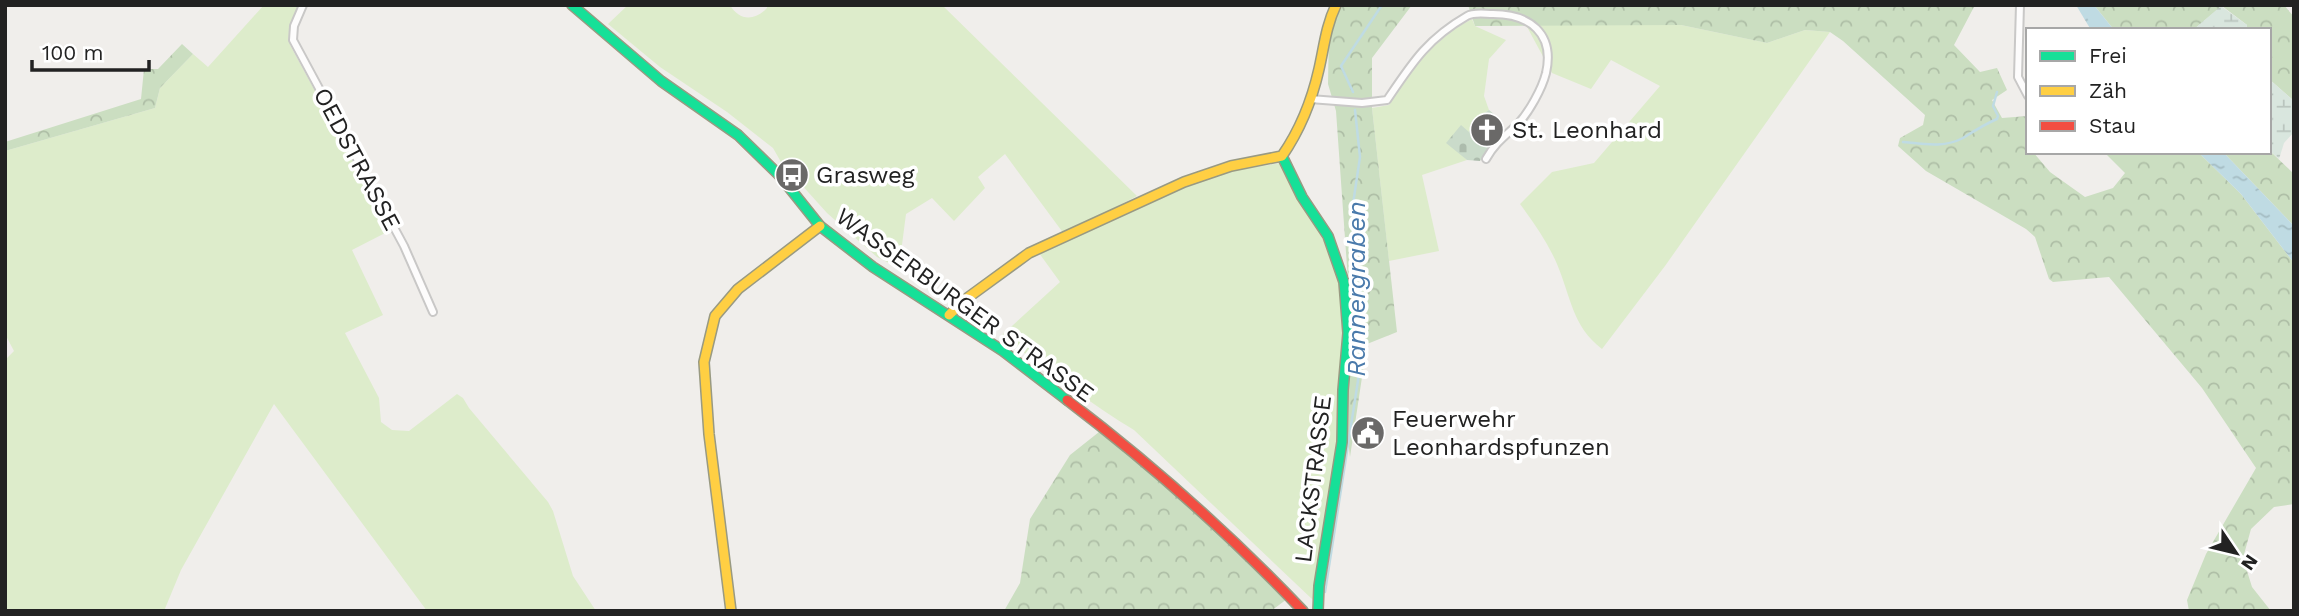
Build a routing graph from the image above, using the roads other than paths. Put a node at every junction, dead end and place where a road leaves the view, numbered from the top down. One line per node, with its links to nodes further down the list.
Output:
1 (303, 5): 10 (street, OEDSTRASSE)
2 (572, 5): 9 (street, WASSERBURGER STRASSE)
3 (1336, 5): 6 (street)
4 (2020, 5): 5 (street)
5 (2026, 92)
6 (1310, 99): 7 (street); 8 (street)
7 (1282, 156): 11 (street); 14 (street, LACKSTRASSE)
8 (1486, 159)
9 (820, 226): 11 (street, WASSERBURGER STRASSE); 12 (street)
10 (433, 312)
11 (948, 315): 13 (street, WASSERBURGER STRASSE)
12 (731, 611)
13 (1303, 611)
14 (1318, 611)

